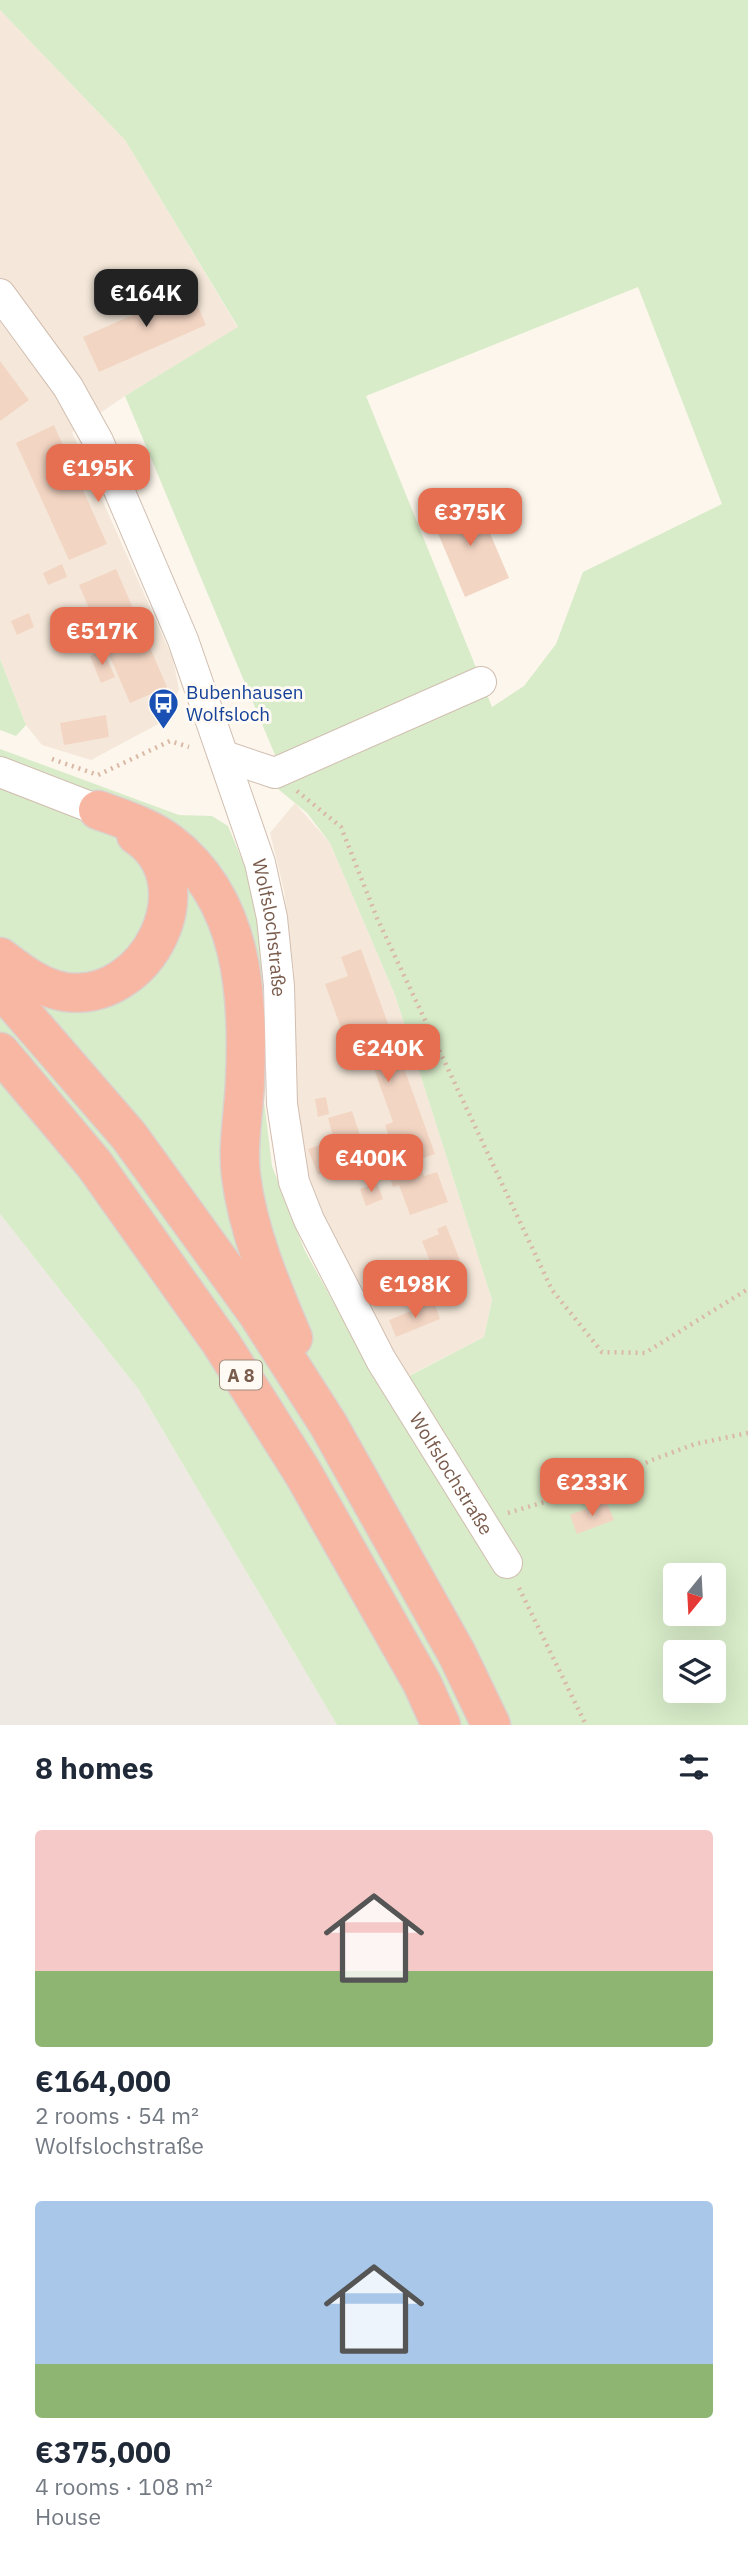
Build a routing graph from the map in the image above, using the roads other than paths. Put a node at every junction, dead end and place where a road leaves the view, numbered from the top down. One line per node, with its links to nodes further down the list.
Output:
1 (0, 294): 3 (street, Wolfslochstraße)
2 (481, 681): 3 (street)
3 (224, 756): 10 (street, Wolfslochstraße)
4 (0, 772): 5 (street)
5 (98, 810): 6 (highway); 9 (highway)
6 (0, 957)
7 (0, 987): 9 (highway, A 8)
8 (0, 1052): 11 (highway, A 8)
9 (328, 1423): 12 (highway, A 8)
10 (507, 1563)
11 (440, 1725)
12 (491, 1725)

